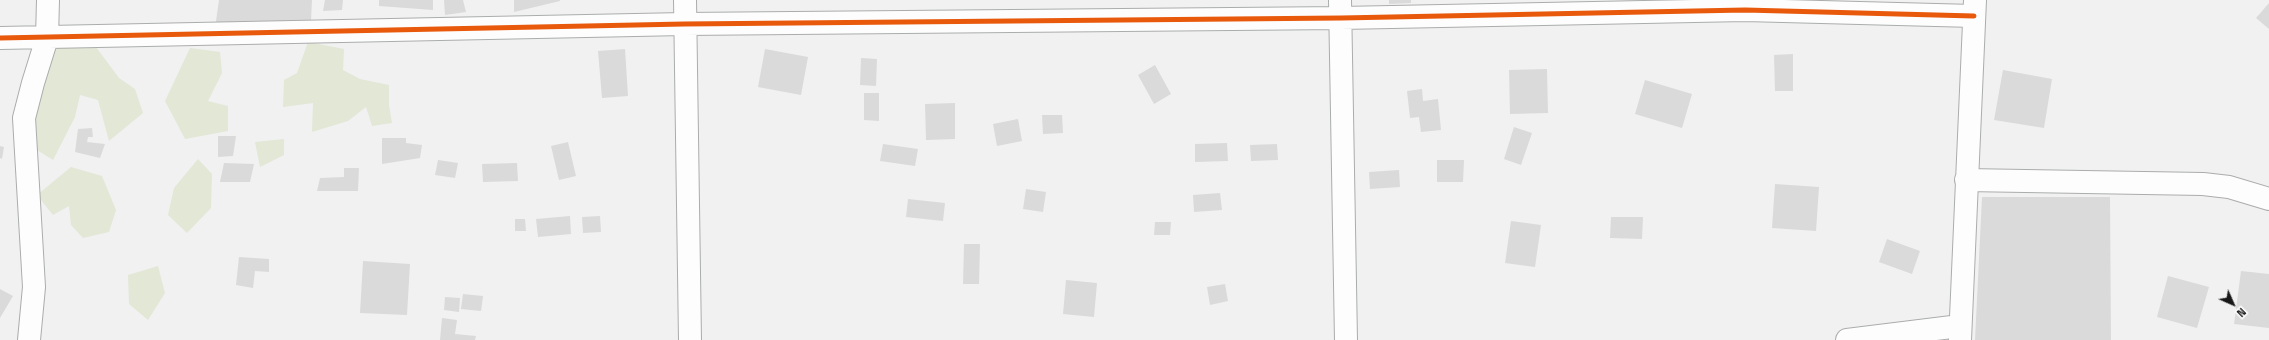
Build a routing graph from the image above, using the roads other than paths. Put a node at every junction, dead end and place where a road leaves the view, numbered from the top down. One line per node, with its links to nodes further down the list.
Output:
1 (48, 0): 7 (street)
2 (685, 0): 5 (street)
3 (1974, 8): 4 (street); 8 (street)
4 (1340, 9): 5 (street); 13 (street)
5 (684, 24): 7 (street); 12 (street)
6 (0, 38): 7 (street)
7 (47, 38): 11 (street)
8 (1966, 180): 9 (street); 10 (street)
9 (2269, 199)
10 (1960, 333): 14 (street)
11 (29, 340)
12 (690, 340)
13 (1346, 340)
14 (1847, 340)

